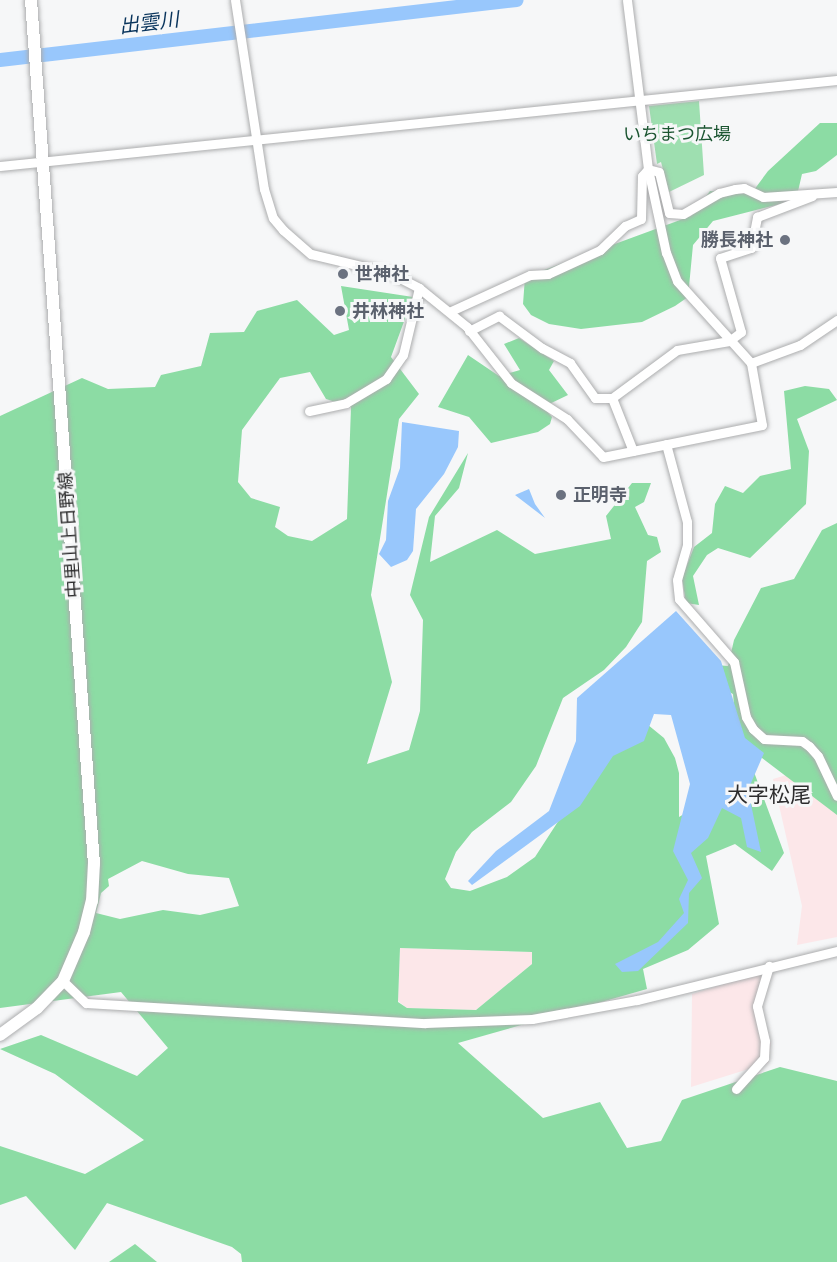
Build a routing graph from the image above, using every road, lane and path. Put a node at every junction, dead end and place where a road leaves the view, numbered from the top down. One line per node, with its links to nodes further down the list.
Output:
1 (31, 0): 7 (main road, 中里山上日野線)
2 (235, 0): 6 (street)
3 (627, 0): 5 (street)
4 (837, 80): 5 (street)
5 (640, 100): 6 (street); 9 (street)
6 (254, 138): 7 (street); 12 (street)
7 (43, 161): 8 (street); 25 (main road, 中里山上日野線)
8 (0, 166)
9 (648, 169): 11 (street); 13 (street); 16 (street)
10 (837, 192): 11 (street)
11 (812, 196): 16 (street)
12 (420, 288): 13 (street); 19 (street)
13 (451, 311): 15 (street)
14 (837, 320): 17 (street)
15 (469, 331): 18 (street); 21 (street)
16 (729, 341): 17 (street); 18 (street)
17 (751, 363): 20 (street)
18 (612, 398): 21 (street)
19 (309, 411)
20 (666, 444): 21 (street); 22 (street)
21 (633, 451)
22 (837, 796)
23 (837, 951): 24 (street)
24 (769, 966): 25 (street); 27 (street)
25 (63, 981): 26 (main road, 中里山上日野線)
26 (0, 1035)
27 (735, 1089)

